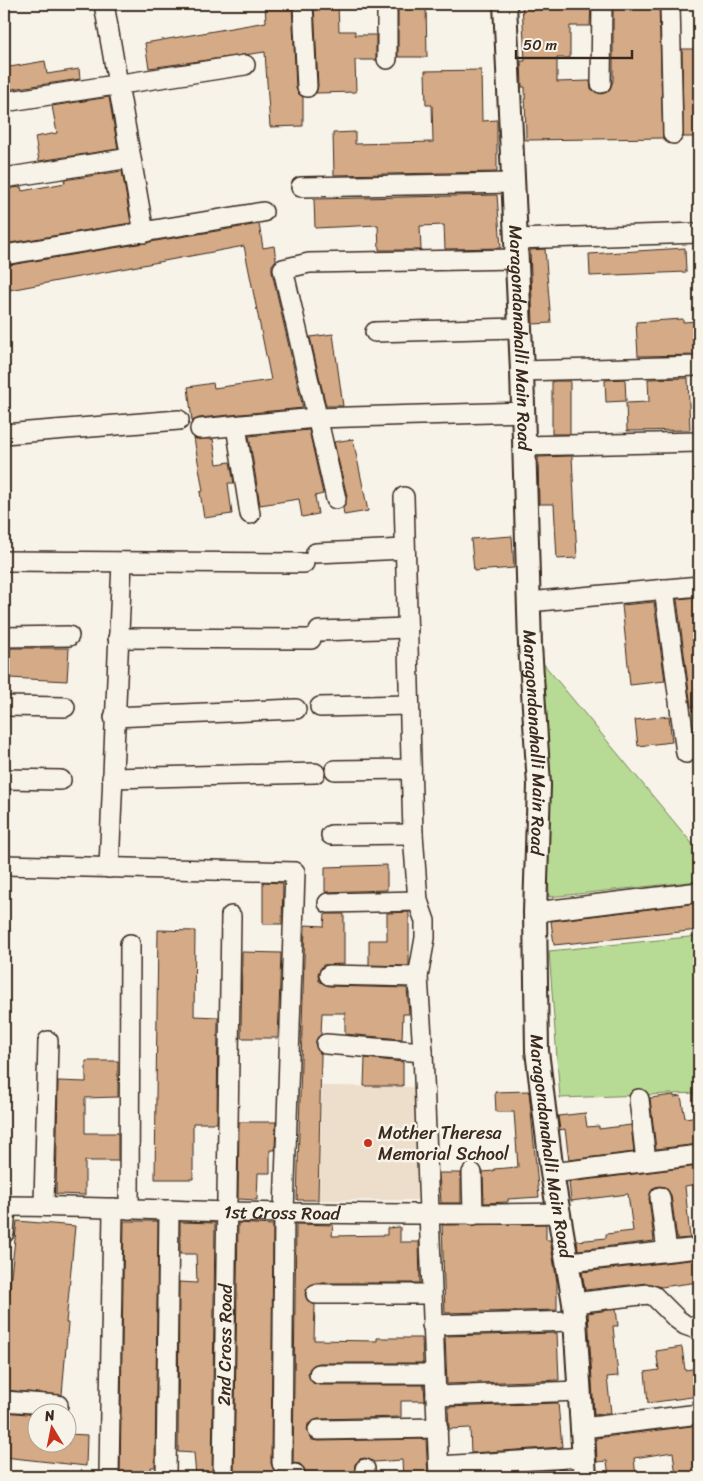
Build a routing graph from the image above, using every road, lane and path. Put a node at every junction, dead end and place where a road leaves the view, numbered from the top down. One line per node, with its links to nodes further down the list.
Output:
1 (104, 4): 10 (street)
2 (303, 4): 11 (street)
3 (387, 4): 7 (street)
4 (505, 4): 16 (street, Maragondanahalli Main Road)
5 (602, 4): 9 (street)
6 (670, 4): 13 (street)
7 (387, 59)
8 (245, 65): 10 (street)
9 (601, 82)
10 (117, 84): 12 (street); 14 (street)
11 (307, 87)
12 (4, 102)
13 (673, 134)
14 (130, 158): 15 (street); 20 (street)
15 (4, 178)
16 (513, 182): 17 (street); 21 (street, Maragondanahalli Main Road)
17 (301, 187)
18 (263, 212): 20 (street)
19 (699, 232): 21 (street)
20 (144, 233): 22 (street)
21 (517, 249): 23 (street, Maragondanahalli Main Road); 28 (street)
22 (4, 255)
23 (520, 328): 24 (street); 26 (street, Maragondanahalli Main Road)
24 (375, 332)
25 (699, 366): 26 (street)
26 (522, 371): 27 (street, Maragondanahalli Main Road)
27 (524, 412): 28 (street); 34 (street, Maragondanahalli Main Road)
28 (316, 418): 30 (street); 36 (street)
29 (179, 420): 32 (street)
30 (236, 426): 31 (street); 37 (street)
31 (200, 429)
32 (4, 434)
33 (699, 442): 34 (street)
34 (524, 446): 43 (street, Maragondanahalli Main Road)
35 (404, 497): 38 (street)
36 (336, 499)
37 (250, 514)
38 (406, 549): 40 (street); 44 (street)
39 (4, 561): 40 (street)
40 (122, 562): 47 (street)
41 (699, 586): 42 (street)
42 (664, 589): 43 (street); 54 (street)
43 (529, 602): 68 (street, Maragondanahalli Main Road)
44 (408, 628): 47 (street); 48 (street)
45 (69, 636): 46 (street)
46 (4, 637)
47 (118, 638): 53 (street)
48 (410, 705): 51 (street); 56 (street)
49 (4, 706): 50 (street)
50 (65, 707)
51 (320, 707)
52 (296, 709): 53 (street)
53 (114, 716): 58 (street)
54 (686, 752)
55 (335, 770): 56 (street)
56 (411, 770): 61 (street)
57 (315, 773): 58 (street)
58 (112, 778): 64 (street)
59 (4, 779): 60 (street)
60 (61, 780)
61 (413, 834): 62 (street); 66 (street)
62 (331, 835)
63 (4, 865): 64 (street)
64 (109, 868): 87 (street)
65 (699, 892): 68 (street)
66 (418, 901): 67 (street); 72 (street)
67 (328, 903)
68 (535, 912): 79 (street, Maragondanahalli Main Road)
69 (231, 916): 86 (street, 2nd Cross Road)
70 (130, 944): 84 (street)
71 (329, 975): 72 (street)
72 (418, 977): 75 (street)
73 (48, 1041): 82 (street)
74 (326, 1044): 75 (street)
75 (423, 1052): 88 (street)
76 (639, 1099): 78 (street)
77 (699, 1155): 78 (street)
78 (646, 1161): 79 (street)
79 (552, 1173): 89 (street, Maragondanahalli Main Road)
80 (472, 1174): 90 (street)
81 (660, 1197): 93 (street)
82 (44, 1204): 83 (street, 1st Cross Road); 84 (street, 1st Cross Road)
83 (5, 1206): 91 (street)
84 (121, 1209): 85 (street, 1st Cross Road); 113 (street)
85 (169, 1210): 86 (street, 1st Cross Road); 114 (street)
86 (227, 1212): 87 (street, 1st Cross Road); 115 (street, 2nd Cross Road)
87 (284, 1213): 88 (street, 1st Cross Road); 111 (street)
88 (429, 1213): 90 (street, 1st Cross Road); 96 (street)
89 (560, 1213): 90 (street, 1st Cross Road); 94 (street, Maragondanahalli Main Road)
90 (473, 1215)
91 (4, 1233)
92 (699, 1248): 93 (street)
93 (667, 1251): 94 (street)
94 (569, 1262): 97 (street, Maragondanahalli Main Road)
95 (316, 1294): 96 (street)
96 (431, 1294): 98 (street)
97 (574, 1312): 98 (street); 99 (street); 102 (street, Maragondanahalli Main Road)
98 (432, 1325): 101 (street)
99 (699, 1330)
100 (320, 1374): 101 (street)
101 (434, 1374): 103 (street)
102 (580, 1391): 103 (street); 108 (street, Maragondanahalli Main Road)
103 (436, 1396): 107 (street)
104 (4, 1401): 105 (street)
105 (44, 1404)
106 (699, 1414): 108 (street)
107 (438, 1428): 109 (street); 112 (street)
108 (583, 1428): 110 (street, Maragondanahalli Main Road)
109 (318, 1430)
110 (585, 1467): 112 (street)
111 (290, 1471)
112 (439, 1471)
113 (109, 1477)
114 (166, 1477)
115 (223, 1477)

